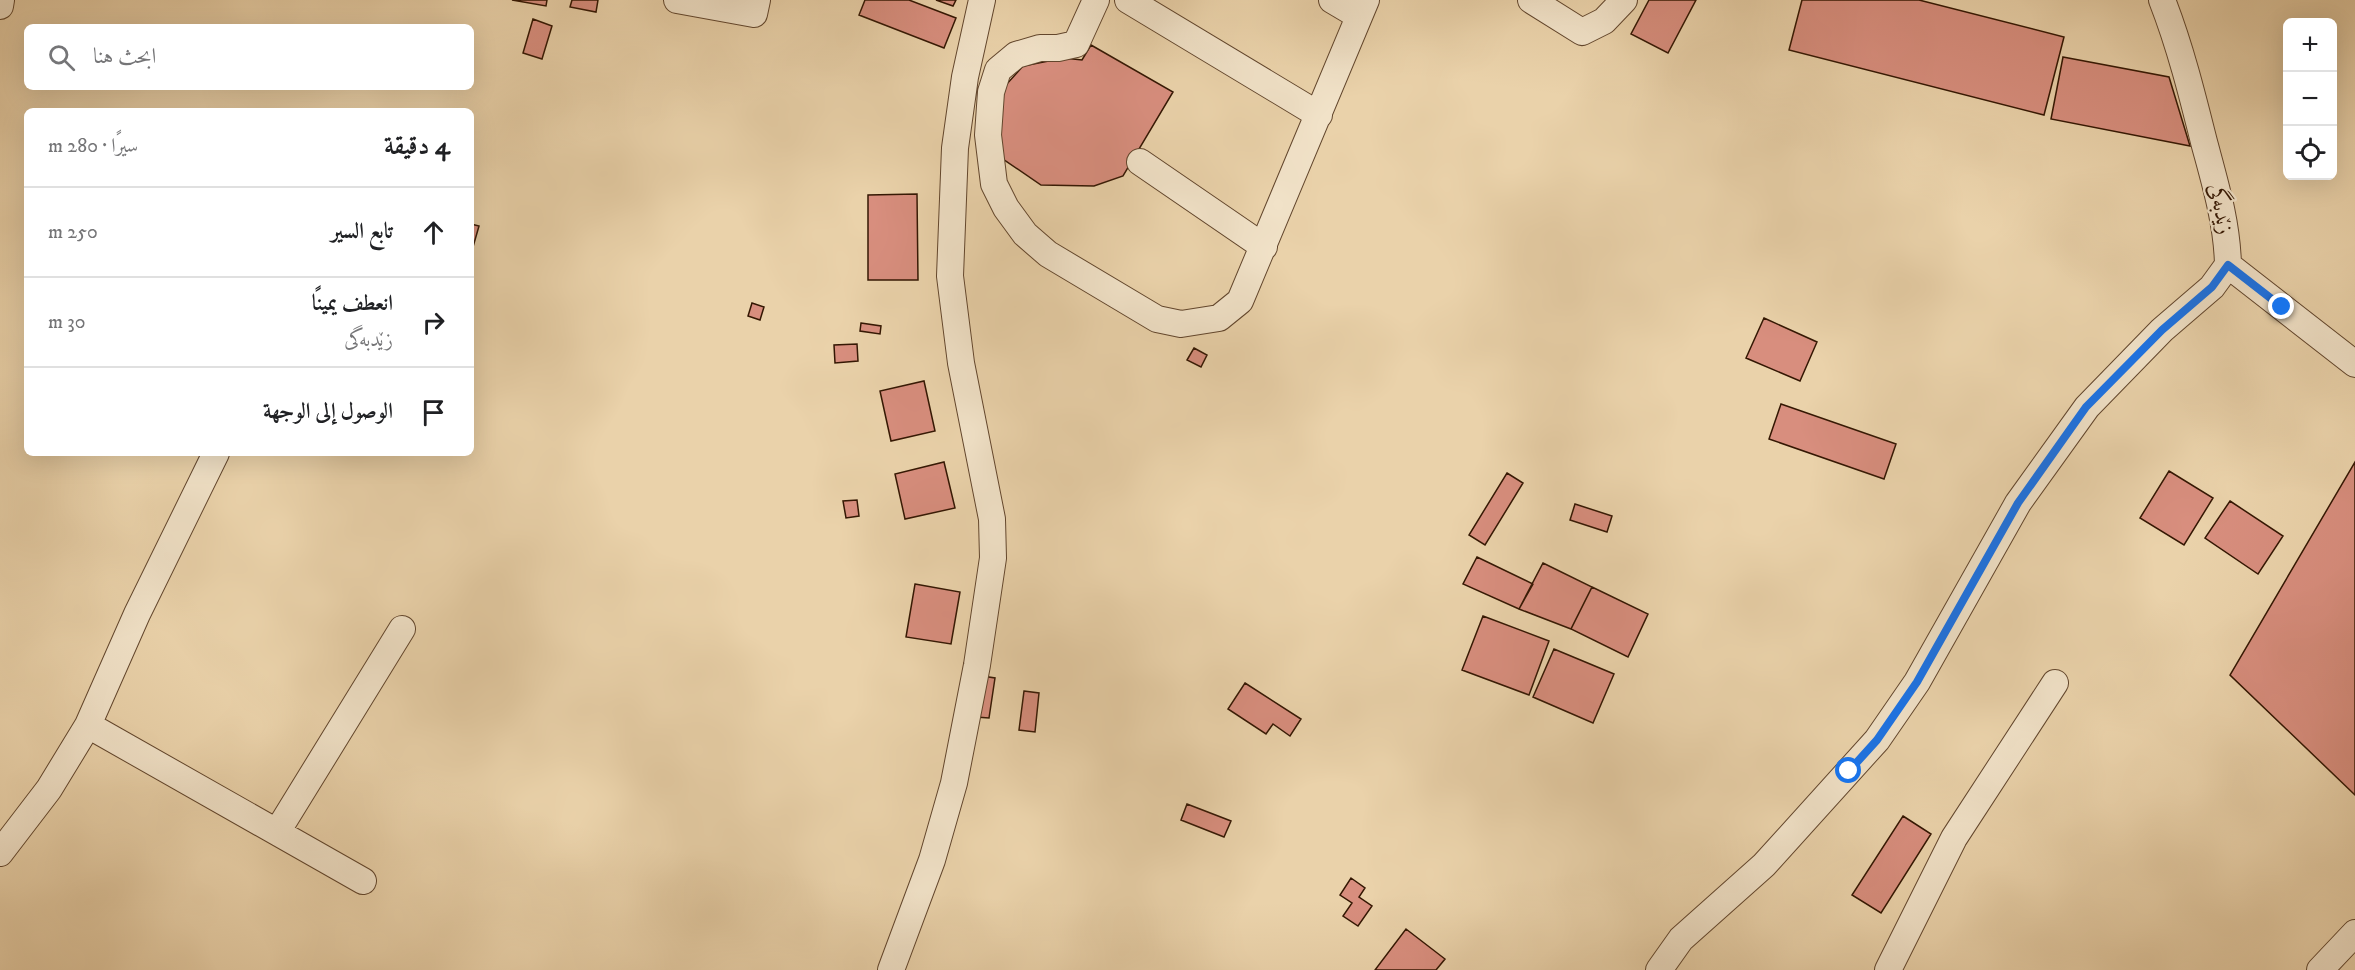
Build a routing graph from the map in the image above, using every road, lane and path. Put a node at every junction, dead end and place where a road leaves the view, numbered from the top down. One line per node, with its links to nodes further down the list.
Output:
1 (1, 0): 11 (street)
2 (677, 0): 3 (street)
3 (757, 0)
4 (982, 0): 26 (street)
5 (1096, 0): 15 (street)
6 (1128, 0): 13 (street)
7 (1332, 0): 12 (street)
8 (1531, 0): 9 (street)
9 (1624, 0)
10 (2162, 0): 16 (street, زێدبەگی)
11 (0, 6)
12 (1362, 8): 13 (street)
13 (1319, 115): 15 (street)
14 (1140, 162): 15 (street)
15 (1264, 246)
16 (2228, 265): 17 (street, زێدبەگی); 27 (street)
17 (2355, 364)
18 (215, 456): 21 (street)
19 (402, 628): 22 (street)
20 (2055, 683): 28 (street)
21 (88, 725): 22 (street); 23 (street)
22 (277, 832): 24 (street)
23 (0, 854)
24 (363, 881)
25 (2355, 933): 29 (street)
26 (891, 970)
27 (1659, 970)
28 (1888, 970)
29 (2320, 970)

